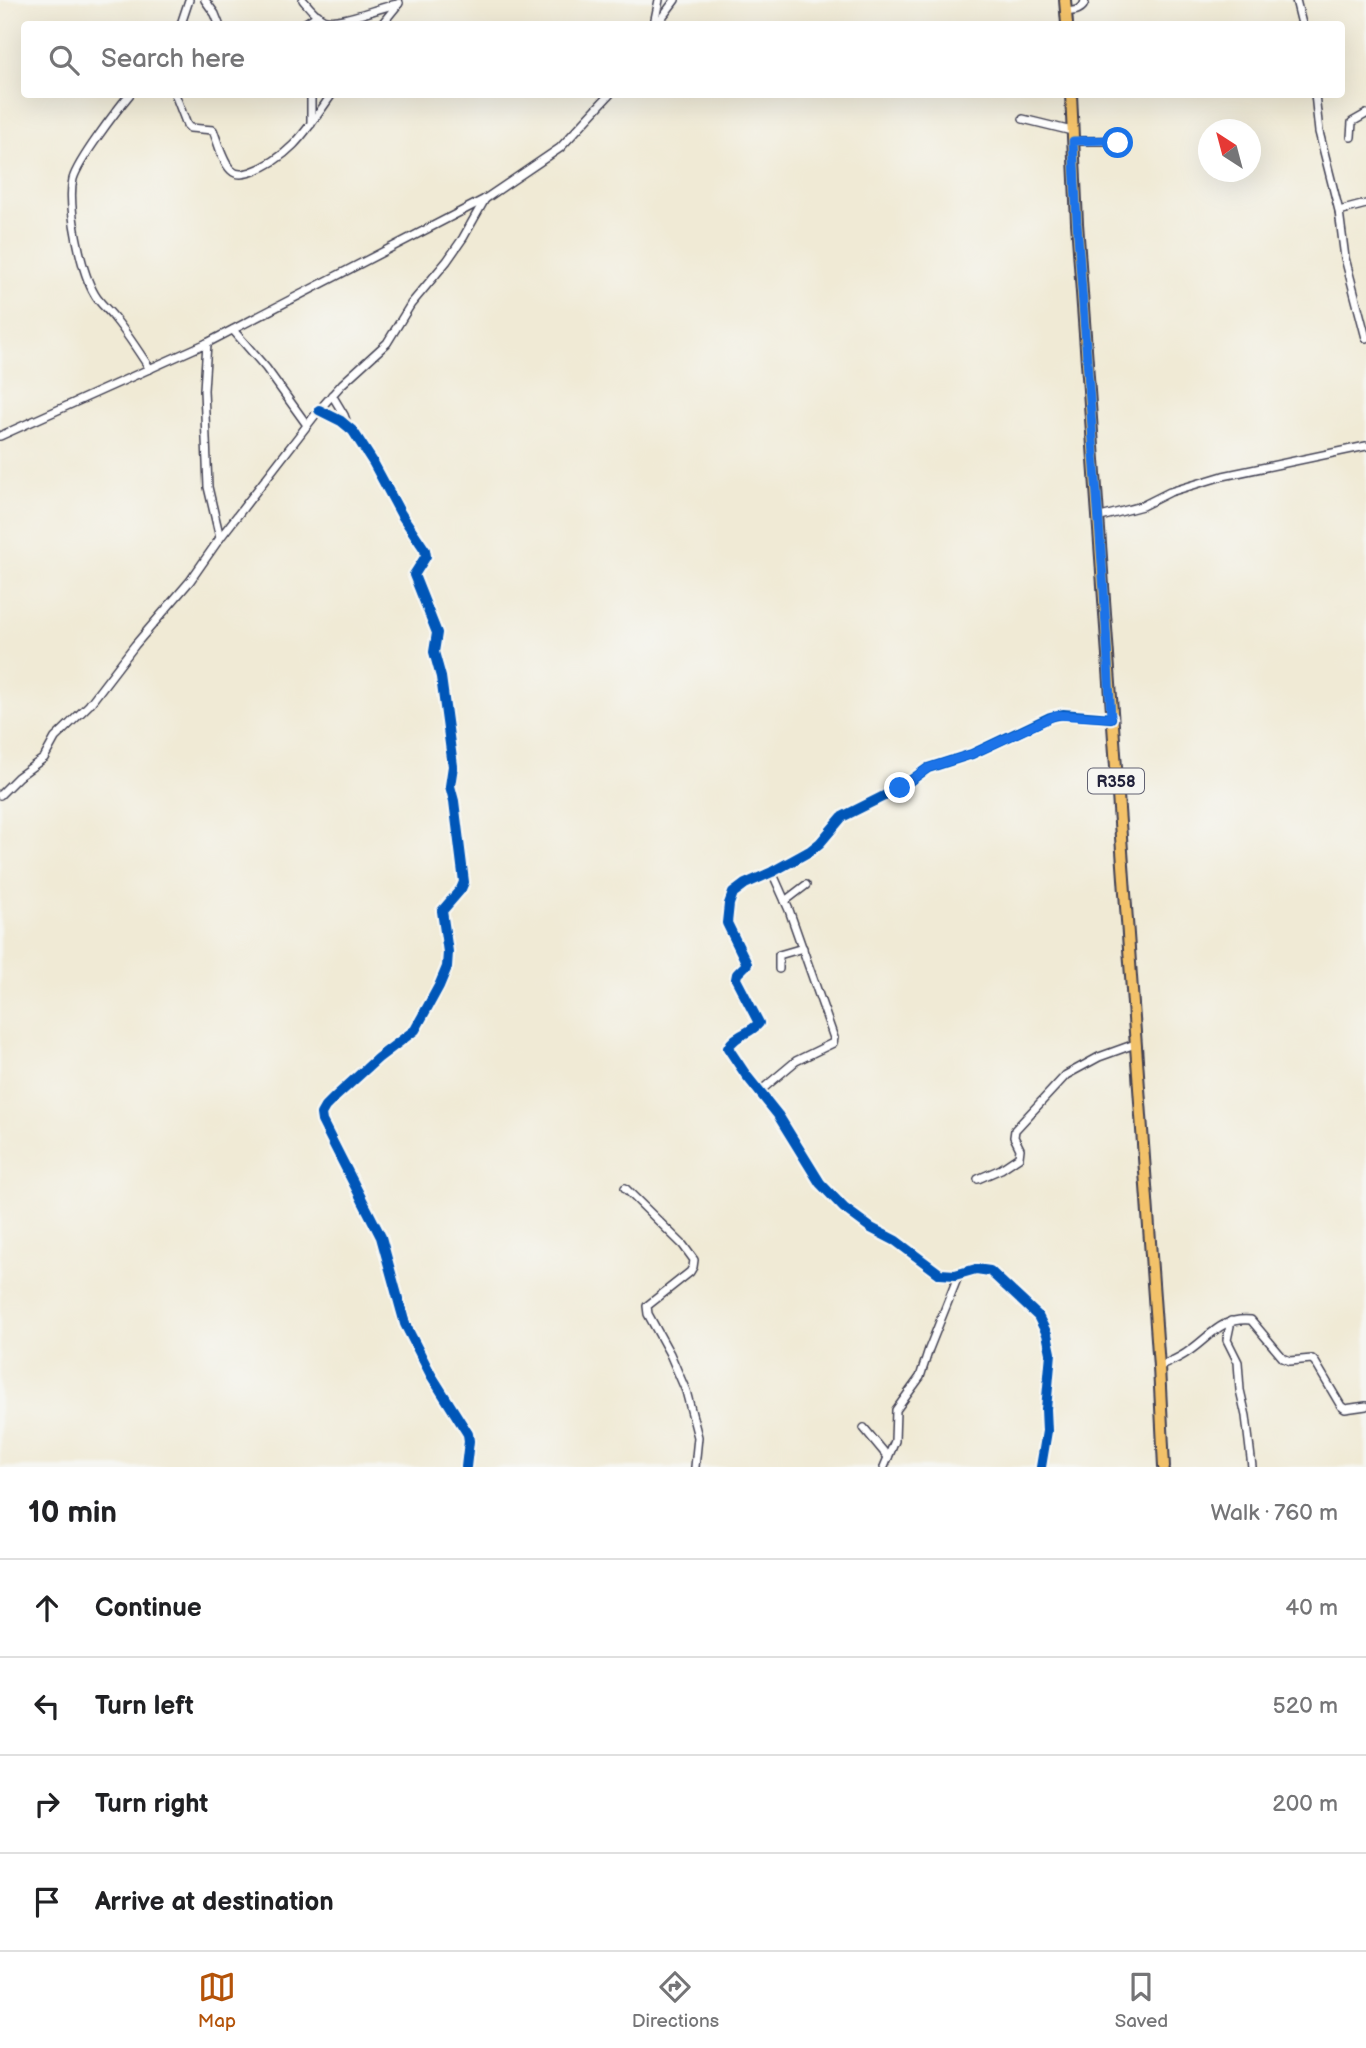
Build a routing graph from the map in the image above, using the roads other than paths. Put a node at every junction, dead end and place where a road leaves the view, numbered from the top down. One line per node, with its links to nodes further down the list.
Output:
1 (189, 0): 12 (street)
2 (205, 0): 13 (street)
3 (303, 0): 11 (street)
4 (659, 0): 16 (street)
5 (675, 0): 17 (street)
6 (1065, 0): 10 (main road)
7 (1085, 0): 10 (street)
8 (1296, 0): 19 (street)
9 (399, 2): 11 (street); 15 (street)
10 (1066, 12): 18 (main road)
11 (318, 15): 14 (street)
12 (182, 21)
13 (218, 21)
14 (309, 21)
15 (384, 21)
16 (656, 21)
17 (658, 21)
18 (1067, 21)
19 (1301, 21)
20 (127, 98): 39 (street)
21 (177, 98): 29 (street)
22 (311, 98): 29 (street)
23 (329, 98): 29 (street)
24 (606, 98): 33 (street)
25 (1071, 98): 30 (main road, R358)
26 (1316, 98): 35 (street)
27 (1366, 114): 31 (street)
28 (1023, 119): 30 (street)
29 (311, 124)
30 (1073, 136): 32 (street); 46 (main road, R358)
31 (1351, 137)
32 (1119, 148)
33 (485, 199): 36 (street); 40 (street)
34 (1366, 204): 35 (street)
35 (1339, 211): 37 (street)
36 (233, 330): 38 (street); 42 (street)
37 (1366, 338)
38 (207, 343): 39 (street); 47 (street)
39 (150, 369): 44 (street)
40 (332, 395): 41 (street); 43 (street)
41 (319, 410): 42 (street); 43 (street)
42 (307, 425): 47 (street)
43 (349, 427): 65 (street)
44 (0, 436)
45 (1366, 446): 46 (street)
46 (1097, 518): 48 (main road, R358)
47 (220, 538): 49 (street)
48 (1111, 718): 50 (street); 55 (main road, R358)
49 (0, 795)
50 (772, 872): 52 (street); 56 (street)
51 (806, 886): 52 (street)
52 (785, 901): 53 (street)
53 (803, 948): 54 (street); 56 (street)
54 (779, 969)
55 (1135, 1044): 57 (street); 61 (main road, R358)
56 (759, 1092): 59 (street)
57 (978, 1179)
58 (625, 1188): 66 (street)
59 (959, 1274): 64 (street); 68 (street)
60 (1231, 1321): 61 (street); 62 (street); 70 (street)
61 (1159, 1367): 69 (main road, R358)
62 (1366, 1406)
63 (864, 1428): 64 (street)
64 (888, 1457): 67 (street)
65 (466, 1467)
66 (695, 1467)
67 (884, 1467)
68 (1041, 1467)
69 (1164, 1467)
70 (1252, 1467)

